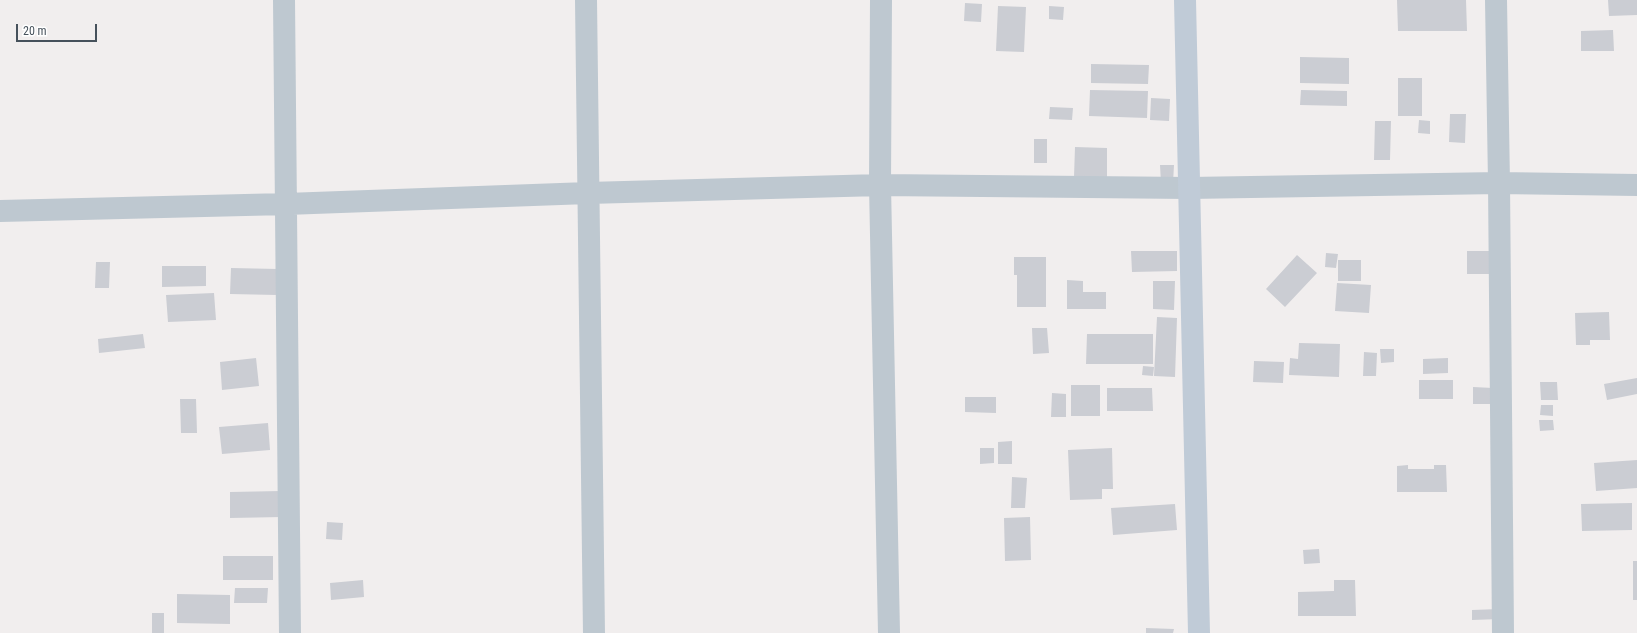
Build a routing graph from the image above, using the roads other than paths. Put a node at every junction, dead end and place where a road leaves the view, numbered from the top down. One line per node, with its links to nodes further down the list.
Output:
1 (284, 0): 11 (street)
2 (586, 0): 10 (street)
3 (881, 0): 7 (street)
4 (1185, 0): 9 (street)
5 (1496, 0): 6 (street)
6 (1500, 183): 8 (street); 9 (street); 17 (street)
7 (880, 185): 9 (street); 10 (street); 15 (street)
8 (1637, 185)
9 (1189, 188): 16 (street)
10 (588, 192): 11 (street); 14 (street)
11 (286, 204): 12 (street); 13 (street)
12 (0, 211)
13 (290, 633)
14 (594, 633)
15 (889, 633)
16 (1199, 633)
17 (1503, 633)

